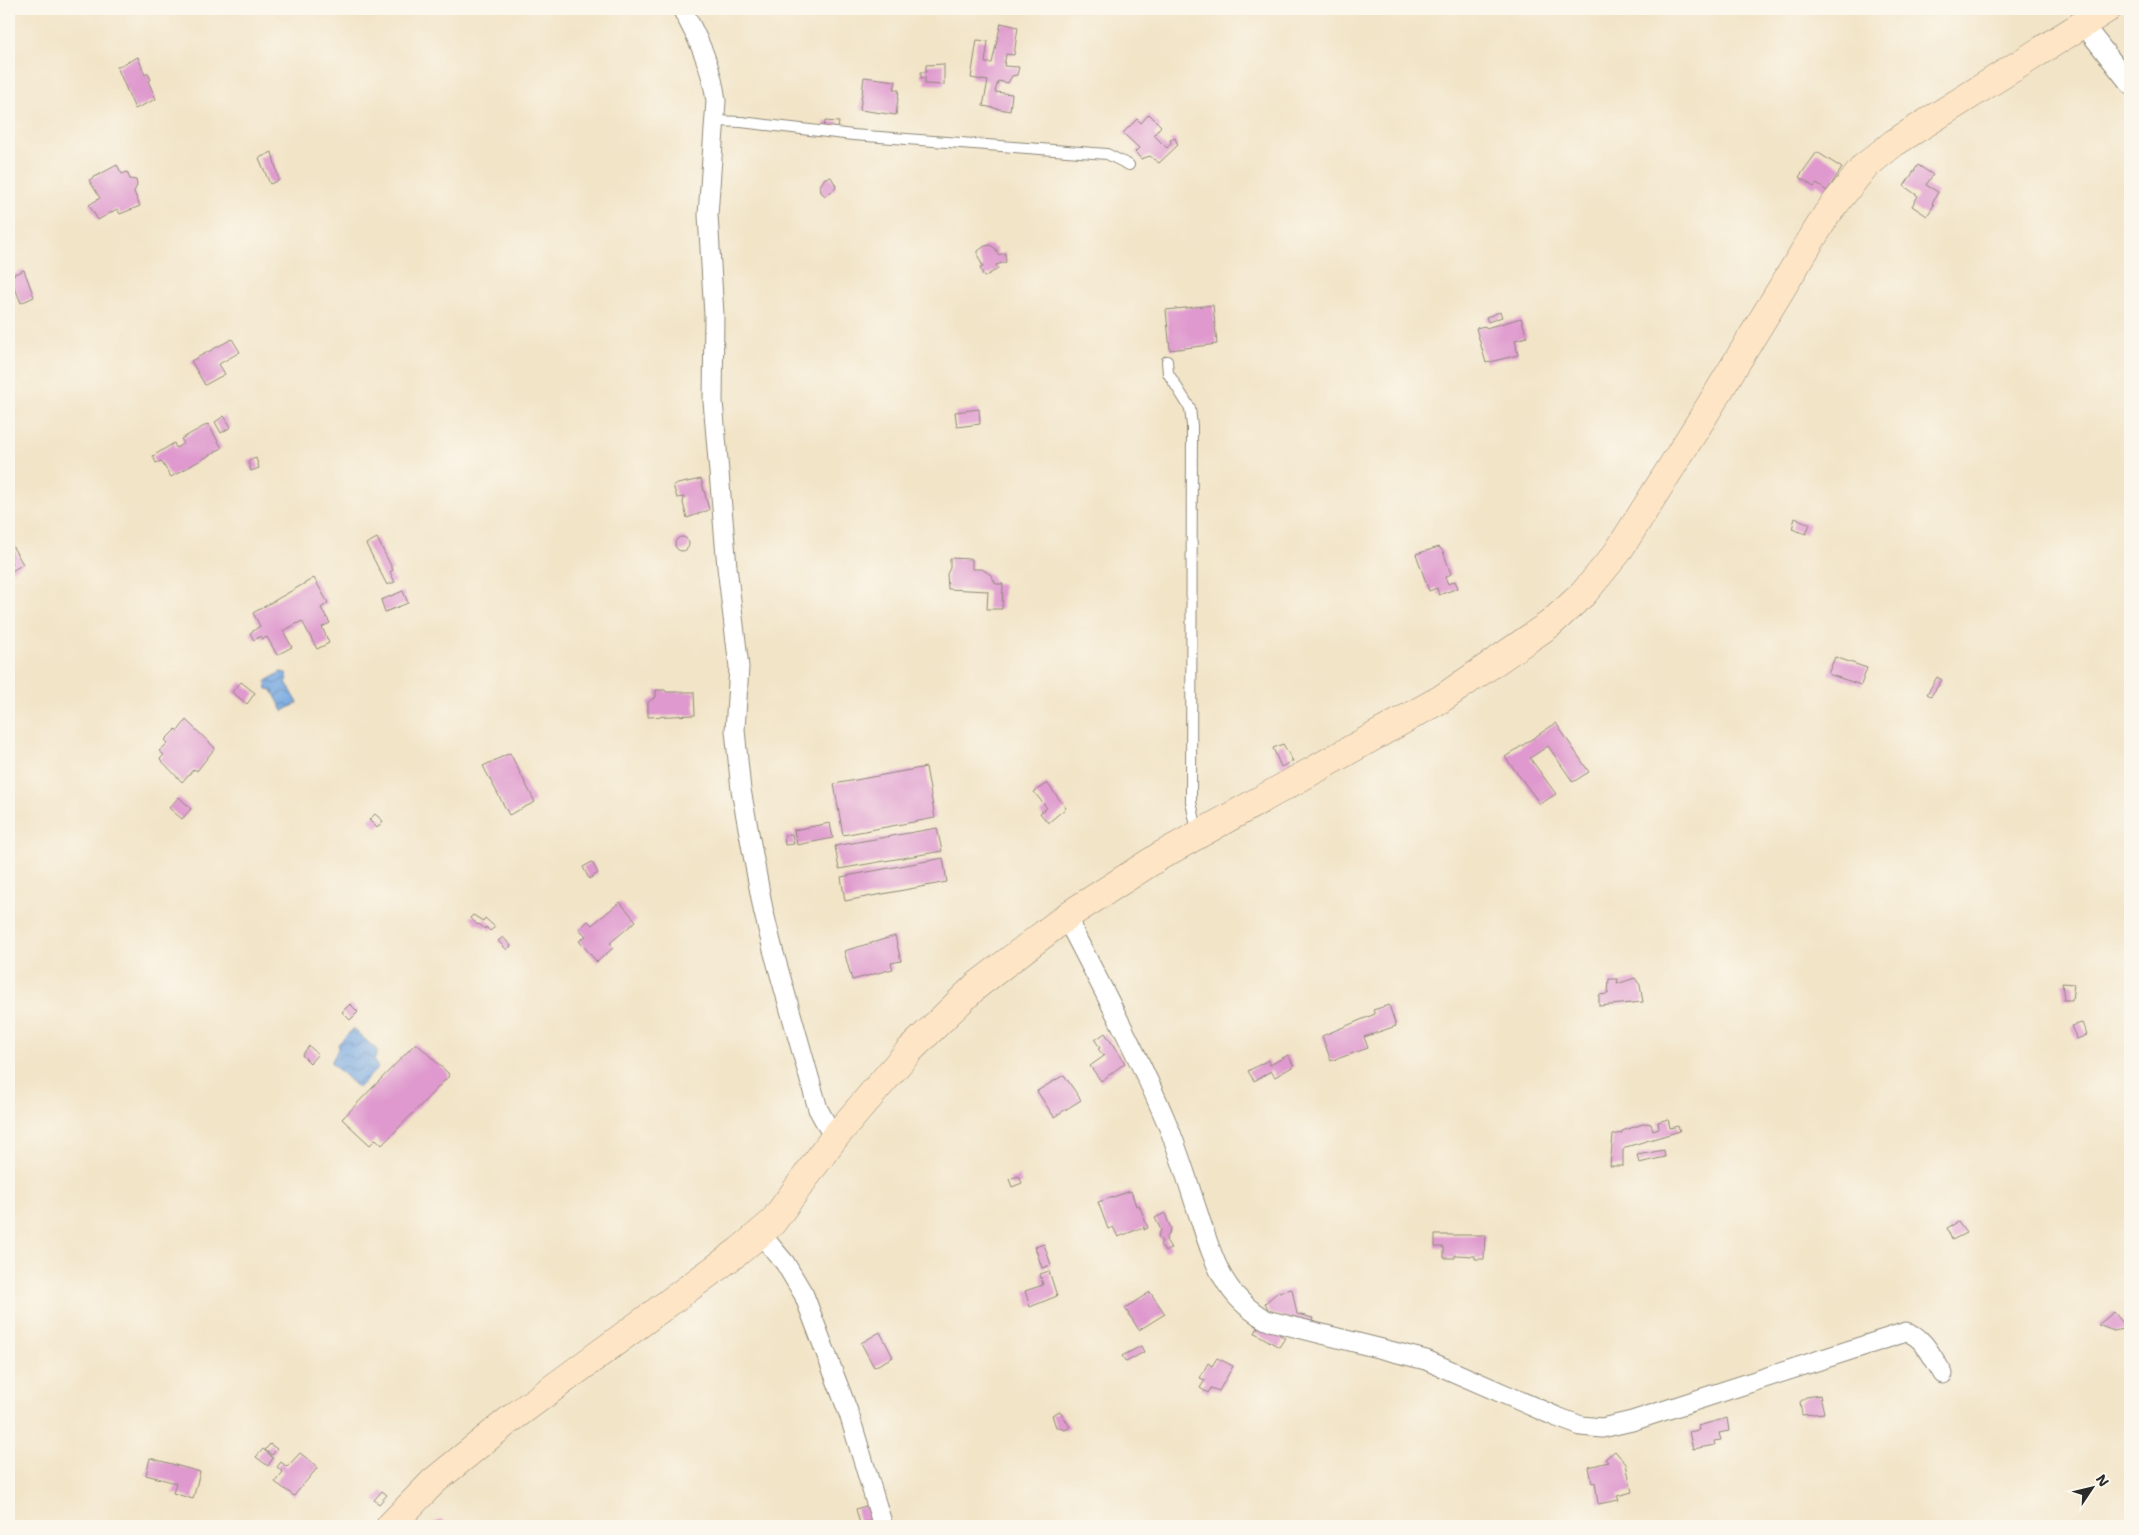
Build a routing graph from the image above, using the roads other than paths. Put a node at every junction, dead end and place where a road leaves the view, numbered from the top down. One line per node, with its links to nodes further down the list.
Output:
1 (682, 9): 5 (street)
2 (2107, 9): 3 (main road)
3 (2083, 24): 4 (street); 8 (main road)
4 (2130, 84)
5 (716, 121): 6 (lane); 10 (street)
6 (1129, 165)
7 (1167, 361): 8 (lane)
8 (1201, 833): 9 (main road)
9 (1070, 914): 10 (main road); 12 (street)
10 (834, 1138): 11 (main road)
11 (760, 1233): 13 (main road); 14 (street)
12 (1943, 1374)
13 (390, 1526)
14 (883, 1526)

